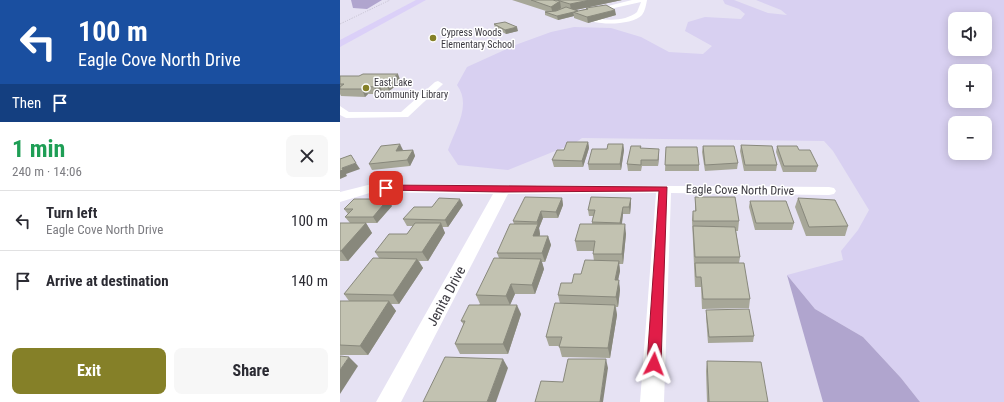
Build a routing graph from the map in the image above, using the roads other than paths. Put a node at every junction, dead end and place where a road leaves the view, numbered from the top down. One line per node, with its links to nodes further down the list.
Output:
1 (404, 0): 5 (main road)
2 (422, 0): 6 (main road)
3 (640, 0): 4 (street)
4 (644, 0)
5 (390, 4)
6 (340, 44)
7 (438, 84): 8 (street)
8 (340, 109)
9 (664, 189): 10 (street, Eagle Cove North Drive); 11 (street, Eagle Cove North Drive); 14 (street)
10 (503, 190): 12 (street, Eagle Cove North Drive); 13 (street, Jenita Drive)
11 (829, 191)
12 (340, 197)
13 (388, 402)
14 (652, 402)

